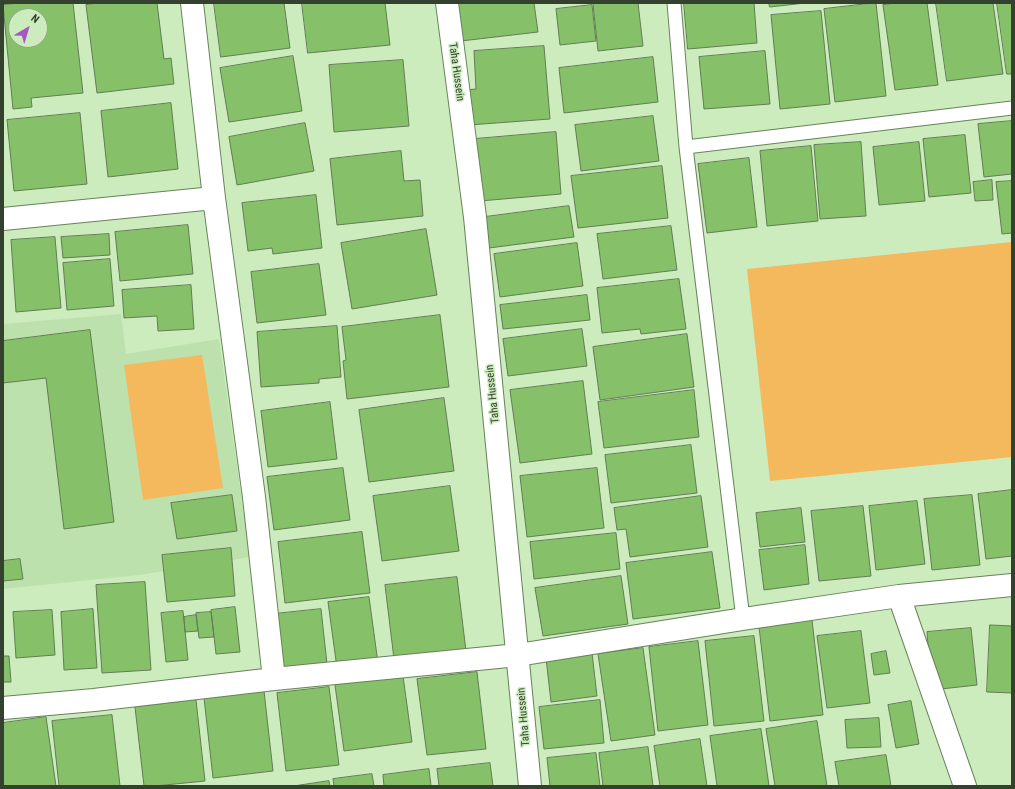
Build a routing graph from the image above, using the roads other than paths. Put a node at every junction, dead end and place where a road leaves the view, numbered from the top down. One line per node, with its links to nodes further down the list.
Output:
1 (192, 3): 6 (street)
2 (447, 3): 11 (street, Taha Hussein)
3 (674, 3): 5 (lane)
4 (1012, 108): 5 (lane)
5 (686, 147): 10 (lane)
6 (214, 198): 7 (street); 12 (street)
7 (3, 218)
8 (1012, 585): 9 (street)
9 (899, 596): 10 (street); 15 (street)
10 (743, 619): 11 (street)
11 (518, 655): 12 (street); 14 (street, Taha Hussein)
12 (274, 679): 13 (street)
13 (3, 708)
14 (530, 786)
15 (966, 786)

